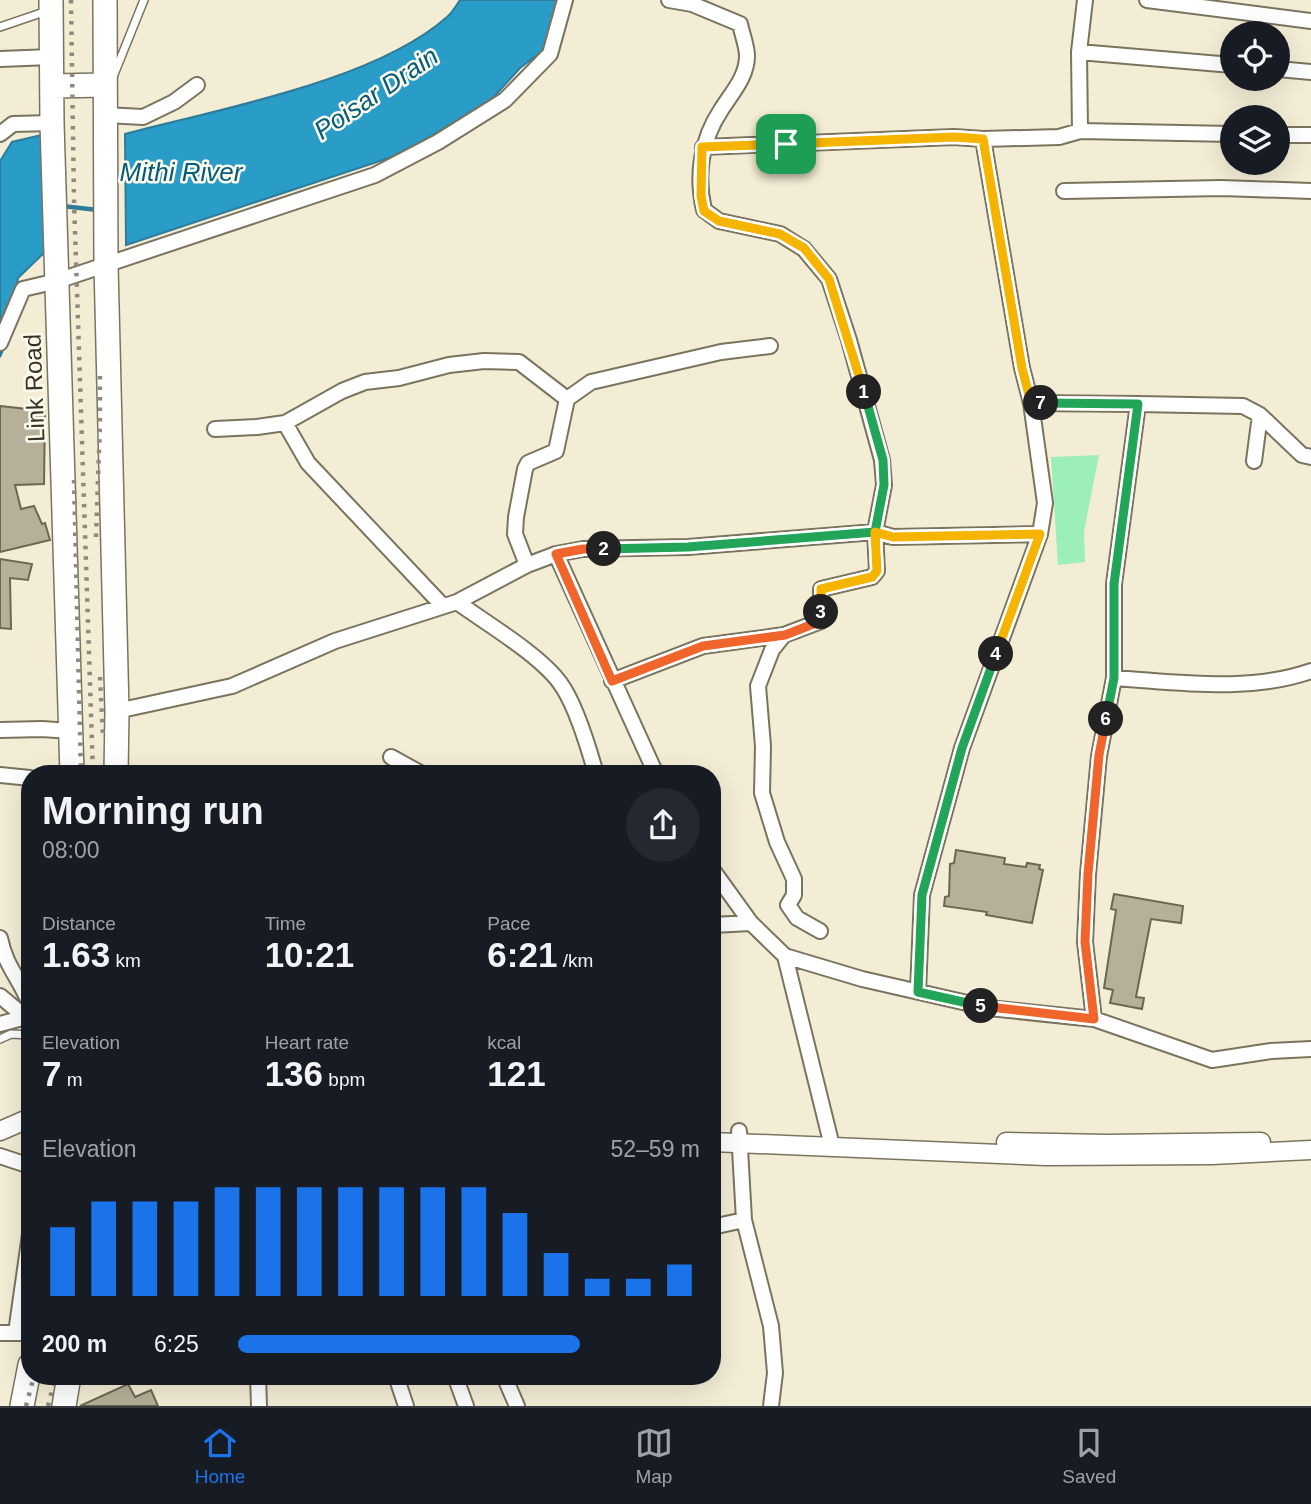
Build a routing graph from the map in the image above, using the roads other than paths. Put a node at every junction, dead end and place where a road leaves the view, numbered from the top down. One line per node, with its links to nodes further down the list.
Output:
1 (105, 0): 18 (main road)
2 (144, 0): 18 (lane)
3 (565, 0): 29 (street)
4 (669, 0): 26 (street)
5 (1085, 0): 10 (street)
6 (1147, 0): 8 (street)
7 (51, 5): 9 (lane); 11 (main road, Link Road)
8 (1311, 21)
9 (0, 27)
10 (1079, 52): 13 (street); 20 (street)
11 (51, 57): 12 (street); 17 (main road, Link Road)
12 (0, 59)
13 (1220, 64)
14 (1290, 70): 15 (street)
15 (1311, 72)
16 (197, 85): 18 (street)
17 (51, 86): 18 (main road); 19 (main road, Link Road)
18 (105, 107): 29 (main road)
19 (53, 128): 21 (street); 30 (main road, Link Road)
20 (1080, 131): 22 (street); 25 (street)
21 (0, 134)
22 (1220, 134)
23 (1290, 135): 24 (street)
24 (1311, 135)
25 (983, 139): 26 (street); 34 (street)
26 (702, 147): 41 (street)
27 (1063, 191): 28 (street)
28 (1311, 191)
29 (106, 262): 30 (street); 51 (main road)
30 (57, 270): 31 (street); 53 (main road, Link Road)
31 (0, 343)
32 (770, 346): 33 (street)
33 (567, 399): 37 (street); 44 (street)
34 (1031, 403): 35 (street); 42 (street)
35 (1138, 404): 36 (street); 49 (street)
36 (1255, 413): 39 (street); 40 (street)
37 (285, 422): 38 (street); 46 (street)
38 (215, 429)
39 (1311, 457)
40 (1251, 459)
41 (875, 532): 42 (street); 43 (street); 47 (street)
42 (1040, 534): 70 (street)
43 (556, 554): 44 (street); 50 (street)
44 (527, 565): 45 (street)
45 (457, 602): 46 (street); 59 (street)
46 (442, 606): 51 (street)
47 (785, 635): 50 (street); 66 (street)
48 (1311, 671): 49 (street)
49 (1114, 678): 74 (street)
50 (612, 681): 60 (street)
51 (117, 711): 57 (main road)
52 (0, 723): 53 (street)
53 (71, 725): 54 (street); 56 (main road, Link Road)
54 (0, 730)
55 (391, 757): 58 (street)
56 (72, 765)
57 (117, 765)
58 (406, 765)
59 (593, 765)
60 (652, 765)
61 (0, 775): 62 (street)
62 (21, 777)
63 (721, 881): 64 (street)
64 (751, 923): 65 (street); 68 (street)
65 (721, 925)
66 (820, 931)
67 (0, 938): 69 (street)
68 (785, 956): 70 (street); 83 (street)
69 (21, 984)
70 (918, 992): 74 (street)
71 (0, 996): 72 (street)
72 (21, 1009)
73 (21, 1016): 75 (street)
74 (1094, 1019): 78 (street)
75 (0, 1024)
76 (21, 1035): 77 (lane)
77 (0, 1039)
78 (1311, 1049)
79 (21, 1122): 80 (street)
80 (0, 1131)
81 (721, 1133): 82 (street)
82 (739, 1138): 85 (street); 86 (street); 92 (street)
83 (830, 1138): 85 (street); 87 (street)
84 (1311, 1139): 88 (street)
85 (795, 1140): 87 (street)
86 (721, 1141)
87 (880, 1145): 88 (street)
88 (1264, 1148): 89 (street)
89 (1311, 1150)
90 (0, 1156): 91 (street)
91 (21, 1163)
92 (744, 1220): 93 (street); 108 (street)
93 (721, 1225)
94 (0, 1332): 95 (street)
95 (21, 1333)
96 (26, 1385): 102 (main road)
97 (68, 1385): 103 (main road)
98 (258, 1385): 104 (street)
99 (399, 1385): 105 (street)
100 (458, 1385): 106 (street)
101 (508, 1385): 107 (street)
102 (22, 1406)
103 (64, 1406)
104 (259, 1406)
105 (406, 1406)
106 (466, 1406)
107 (517, 1406)
108 (771, 1406)

